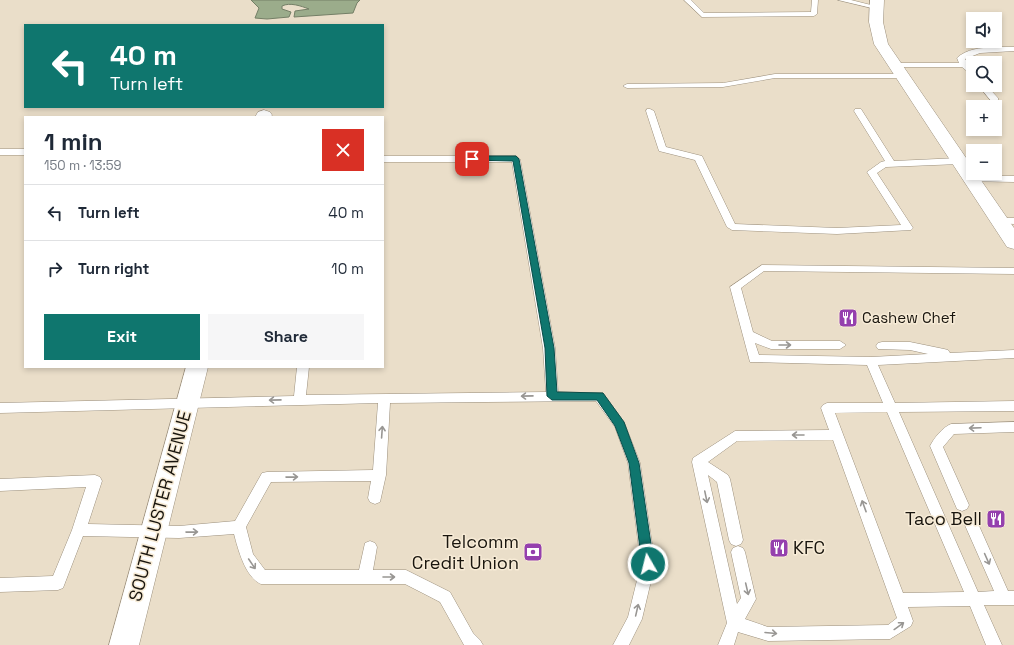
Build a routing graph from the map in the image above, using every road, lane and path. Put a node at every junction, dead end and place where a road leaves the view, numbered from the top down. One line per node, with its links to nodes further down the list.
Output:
1 (688, 0): 2 (lane)
2 (815, 0)
3 (841, 0): 4 (lane)
4 (876, 3): 7 (street)
5 (1014, 49): 6 (lane)
6 (964, 65): 7 (lane)
7 (897, 71): 8 (lane); 16 (street)
8 (627, 86)
9 (988, 92): 10 (lane)
10 (995, 100)
11 (650, 110): 17 (lane)
12 (858, 111): 17 (lane)
13 (0, 152): 14 (lane)
14 (24, 152)
15 (384, 158): 33 (lane)
16 (959, 161): 17 (lane); 18 (street)
17 (890, 163)
18 (966, 172)
19 (1002, 179): 20 (lane)
20 (1014, 179)
21 (972, 180): 22 (street)
22 (1007, 221): 23 (street)
23 (1014, 242)
24 (1014, 271): 25 (lane)
25 (748, 335): 26 (lane, one-way to 26); 30 (lane)
26 (840, 346)
27 (882, 346): 29 (lane)
28 (1014, 354): 29 (lane)
29 (957, 356): 30 (lane)
30 (871, 361): 38 (lane)
31 (197, 368): 36 (street, SOUTH LUSTER AVENUE)
32 (303, 368): 35 (lane)
33 (552, 396): 34 (lane, one-way to 34); 60 (lane, one-way to 33)
34 (384, 398): 35 (lane); 43 (lane, one-way to 34)
35 (300, 399): 36 (lane, one-way to 36)
36 (188, 402): 39 (lane); 50 (street, SOUTH LUSTER AVENUE)
37 (1014, 406): 38 (lane)
38 (891, 407): 41 (lane); 55 (lane)
39 (0, 408)
40 (1014, 427): 46 (lane, one-way to 46)
41 (838, 435): 42 (lane, one-way to 42); 56 (lane, one-way to 41)
42 (698, 462): 57 (lane, one-way to 57); 57 (lane, one-way to 57)
43 (379, 475): 45 (lane); 48 (lane, one-way to 43)
44 (0, 485): 49 (lane)
45 (375, 498)
46 (962, 505)
47 (971, 523): 54 (lane, one-way to 54)
48 (239, 527): 50 (lane, one-way to 48); 52 (lane, one-way to 52)
49 (79, 530): 50 (lane); 53 (lane)
50 (153, 533): 58 (street, SOUTH LUSTER AVENUE)
51 (370, 547): 52 (lane)
52 (365, 577): 59 (lane, one-way to 59)
53 (0, 585)
54 (1009, 598): 55 (lane)
55 (974, 599): 56 (lane); 62 (lane)
56 (899, 600): 57 (lane, one-way to 56)
57 (734, 623): 61 (lane)
58 (124, 645)
59 (475, 645)
60 (621, 645)
61 (726, 645)
62 (994, 645)

